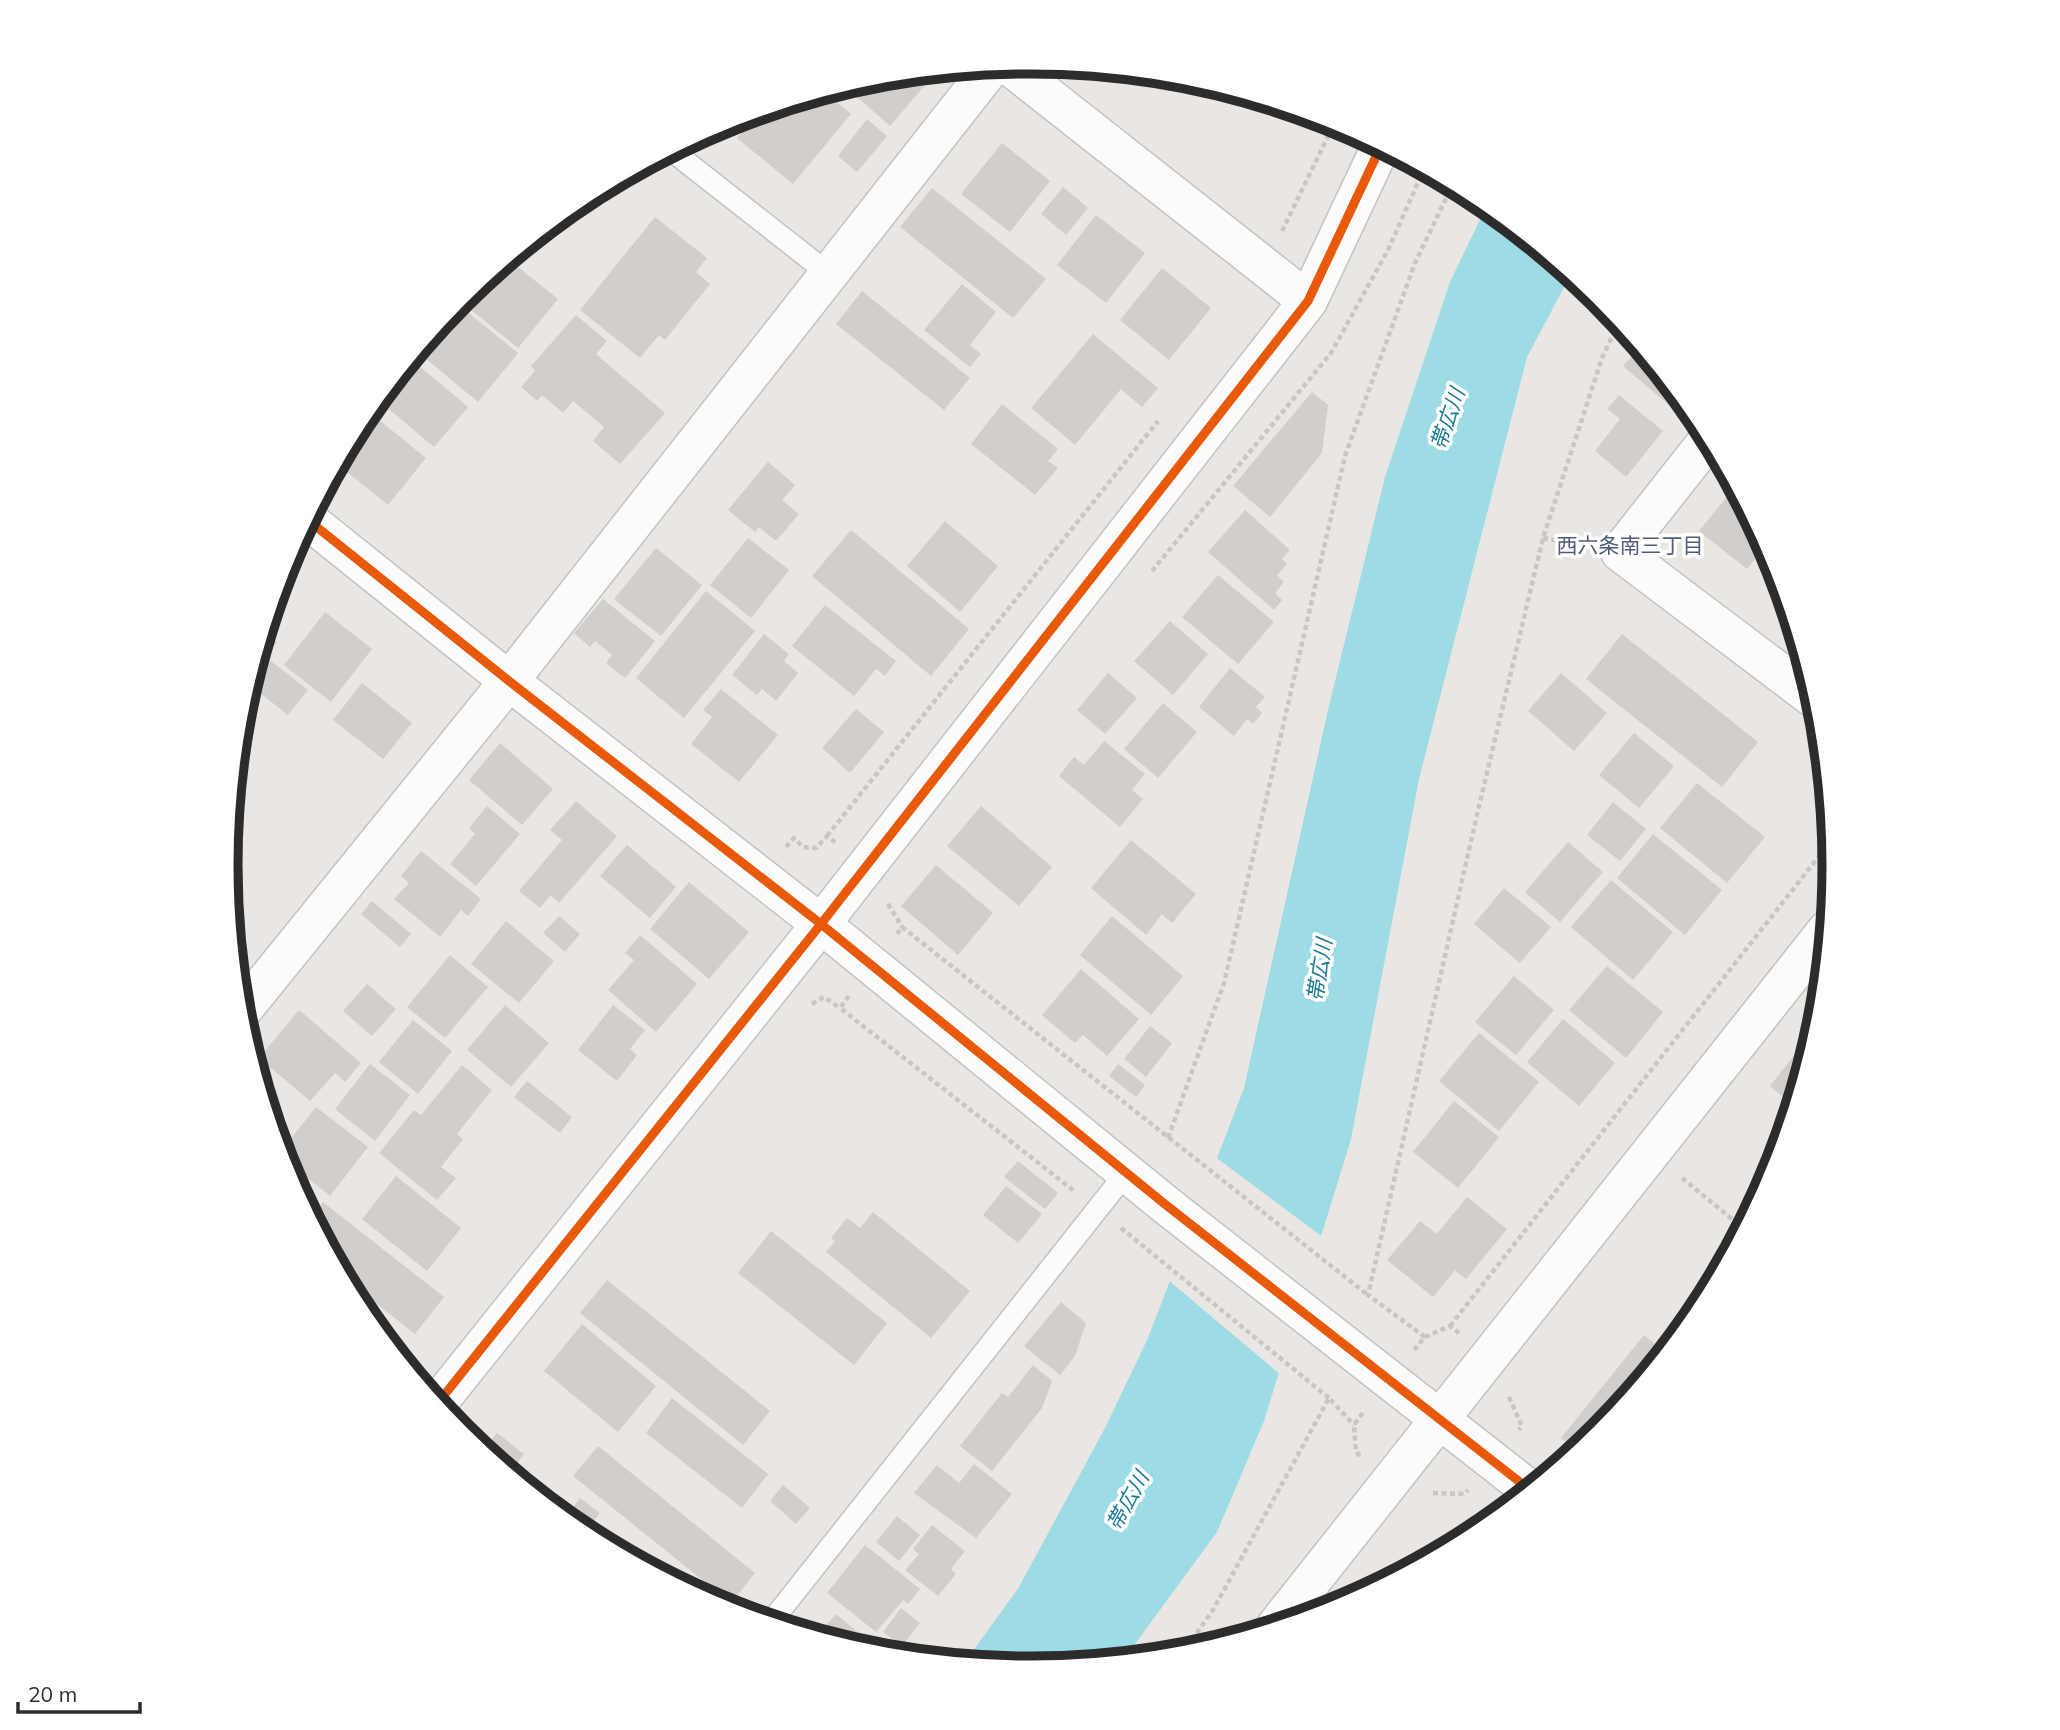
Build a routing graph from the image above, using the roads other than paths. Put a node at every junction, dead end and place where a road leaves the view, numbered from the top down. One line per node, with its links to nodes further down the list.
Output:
1 (1020, 74): 6 (street)
2 (985, 75): 5 (street)
3 (1377, 154): 6 (street)
4 (678, 156): 5 (lane)
5 (829, 274): 9 (street)
6 (1308, 301): 11 (street)
7 (1702, 448): 10 (street)
8 (315, 526): 9 (street)
9 (509, 681): 11 (street); 13 (street)
10 (1801, 689)
11 (821, 924): 14 (street); 15 (street)
12 (1818, 942): 16 (street)
13 (251, 1000)
14 (1126, 1173): 16 (street); 19 (lane)
15 (444, 1397)
16 (1440, 1419): 17 (street); 18 (street)
17 (1523, 1484)
18 (1295, 1610)
19 (777, 1614)

